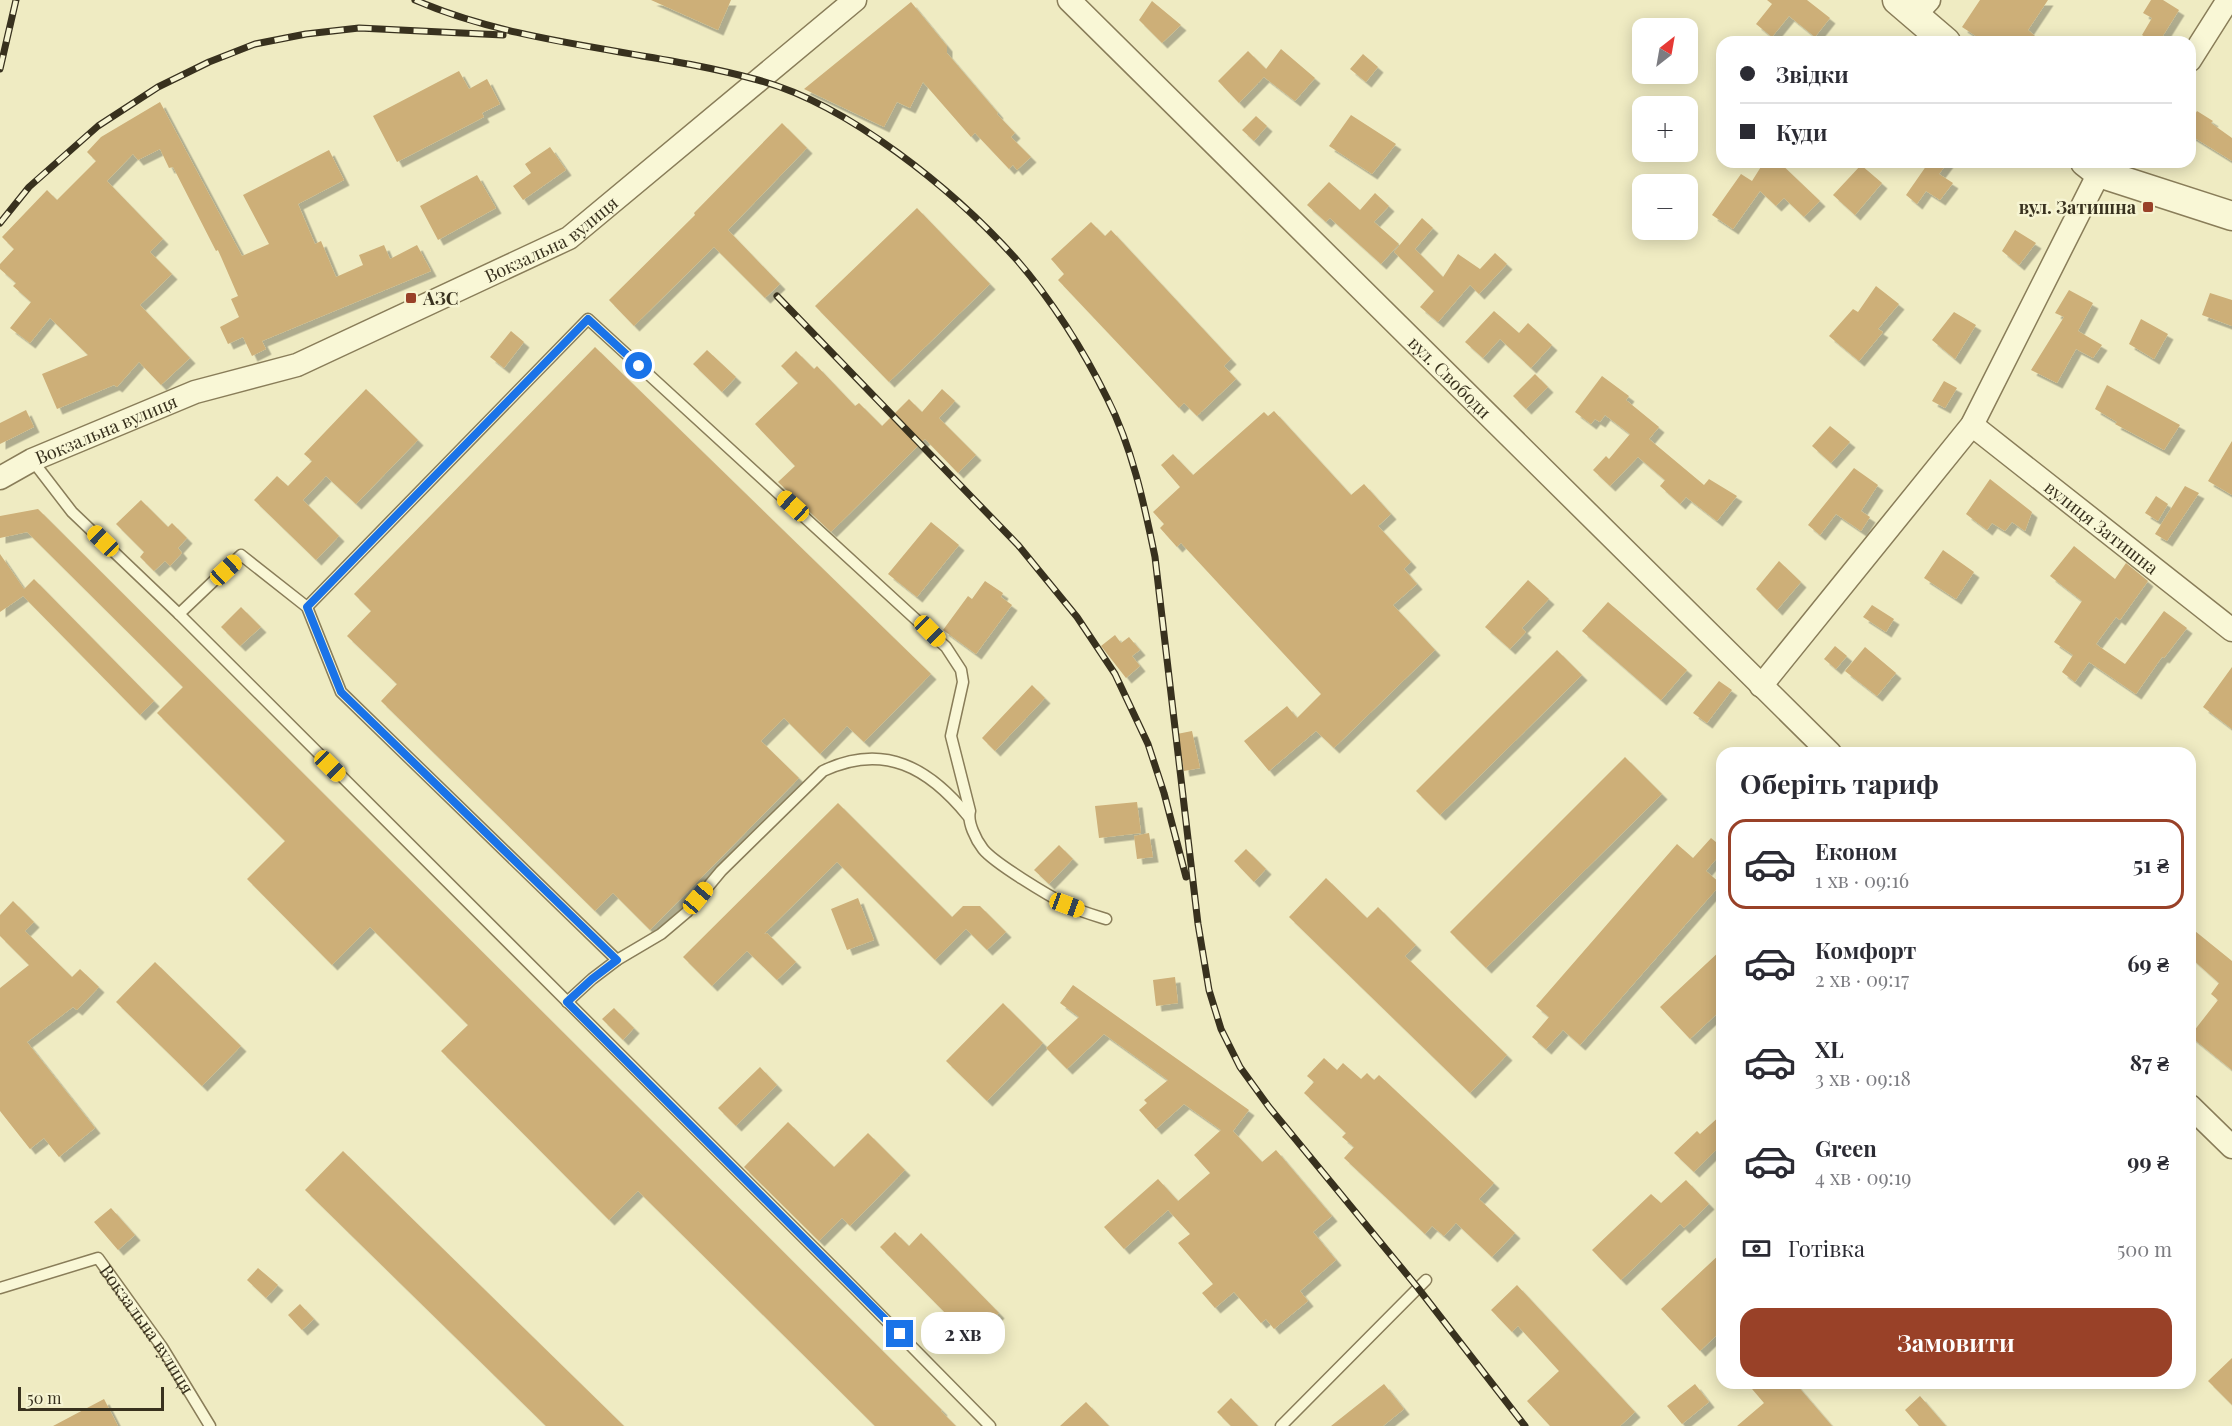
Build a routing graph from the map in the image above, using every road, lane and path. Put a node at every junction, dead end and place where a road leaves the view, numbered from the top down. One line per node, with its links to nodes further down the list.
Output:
1 (855, 0): 10 (street, Вокзальна вулиця)
2 (1069, 0): 15 (street, вул. Свободи)
3 (2228, 0): 6 (street)
4 (1914, 5): 5 (street)
5 (1941, 36)
6 (2196, 51)
7 (2107, 169): 8 (street); 9 (street)
8 (2230, 212)
9 (1972, 424): 14 (street, вулиця Затишна); 15 (street)
10 (32, 460): 11 (street, Вокзальна вулиця); 13 (lane)
11 (0, 478)
12 (307, 607): 13 (lane); 17 (lane); 19 (lane)
13 (178, 614): 20 (lane)
14 (2232, 630)
15 (1761, 686): 16 (street, вул. Свободи)
16 (1824, 747)
17 (968, 816): 18 (lane); 19 (lane)
18 (1106, 919)
19 (617, 960): 20 (lane)
20 (567, 1002): 26 (lane)
21 (2196, 1112): 22 (street)
22 (2232, 1147)
23 (1426, 1280): 27 (lane)
24 (0, 1288): 25 (lane, Вокзальна вулиця)
25 (210, 1426)
26 (990, 1426)
27 (1281, 1426)

